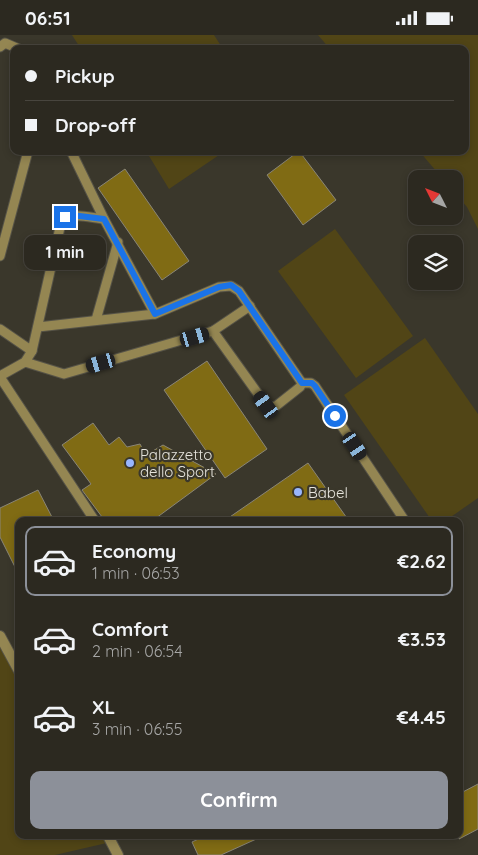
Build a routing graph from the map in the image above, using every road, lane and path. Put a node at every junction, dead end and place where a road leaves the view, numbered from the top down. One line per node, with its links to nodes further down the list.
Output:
1 (27, 155): 4 (lane)
2 (73, 155): 3 (lane)
3 (104, 219): 5 (lane); 10 (lane)
4 (4, 223): 6 (lane)
5 (118, 243): 8 (lane); 9 (lane)
6 (0, 256)
7 (250, 306): 8 (lane); 12 (lane); 16 (lane)
8 (155, 314): 9 (lane)
9 (96, 321): 10 (lane)
10 (38, 327): 13 (lane)
11 (0, 329): 13 (lane)
12 (213, 331): 14 (lane); 16 (lane)
13 (32, 351): 14 (lane)
14 (25, 362): 15 (lane)
15 (0, 377): 17 (lane)
16 (302, 383): 18 (lane)
17 (92, 517)
18 (402, 517)
19 (0, 636): 20 (street)
20 (15, 664)
21 (110, 839): 22 (street)
22 (118, 855)

